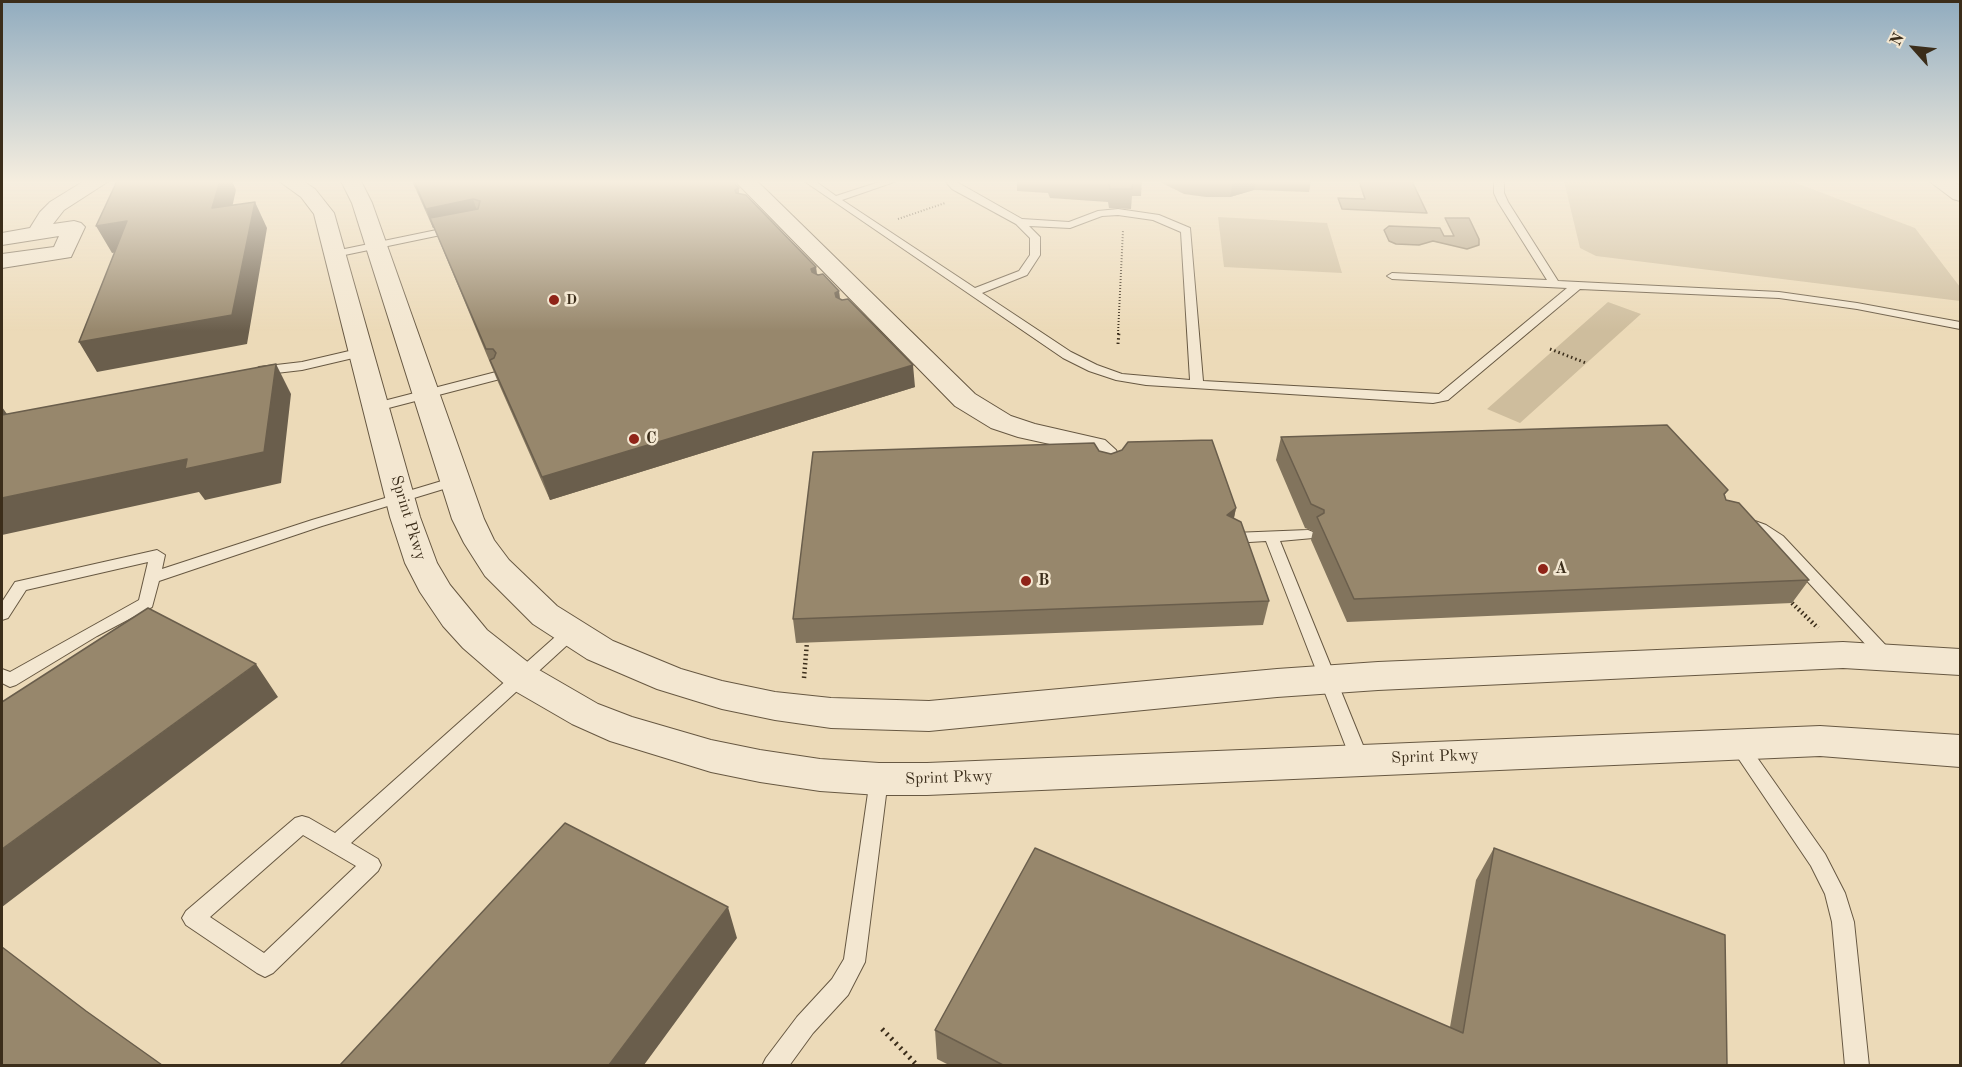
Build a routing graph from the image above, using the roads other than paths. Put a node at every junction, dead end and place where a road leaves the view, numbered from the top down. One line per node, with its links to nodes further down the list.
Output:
1 (47, 231): 11 (street)
2 (72, 231): 15 (street)
3 (329, 231): 14 (street, Sprint Pkwy)
4 (371, 231): 13 (street)
5 (447, 231): 13 (lane)
6 (788, 231): 27 (street)
7 (883, 231): 19 (lane)
8 (1029, 231): 19 (lane)
9 (1186, 231): 24 (lane)
10 (1521, 231): 17 (lane)
11 (38, 232): 12 (street)
12 (2, 239)
13 (376, 246): 14 (lane); 25 (street)
14 (335, 254): 21 (street, Sprint Pkwy)
15 (2, 261)
16 (1392, 276): 17 (lane)
17 (1554, 283): 18 (lane)
18 (1577, 285): 20 (lane); 24 (lane)
19 (975, 292): 24 (lane)
20 (1960, 326)
21 (362, 352): 22 (lane); 26 (street, Sprint Pkwy)
22 (251, 372)
23 (496, 376): 25 (lane)
24 (1197, 385)
25 (426, 394): 26 (lane); 28 (street)
26 (377, 406): 29 (street, Sprint Pkwy)
27 (1108, 466)
28 (455, 481): 29 (lane); 36 (street)
29 (400, 498): 34 (lane); 40 (street, Sprint Pkwy)
30 (1729, 520): 37 (lane)
31 (1308, 535): 32 (lane)
32 (1271, 536): 33 (lane); 41 (lane)
33 (1233, 538)
34 (152, 578): 35 (lane); 39 (lane)
35 (2, 614)
36 (570, 633): 40 (lane); 41 (street)
37 (1886, 656): 38 (street); 41 (street)
38 (1960, 662)
39 (2, 675)
40 (522, 678): 45 (street, Sprint Pkwy); 46 (lane)
41 (1328, 679): 44 (lane)
42 (1738, 744): 43 (street, Sprint Pkwy); 44 (street, Sprint Pkwy); 48 (lane)
43 (1960, 751)
44 (1360, 760): 45 (street, Sprint Pkwy)
45 (879, 779): 47 (lane)
46 (336, 844): 46 (lane)
47 (774, 1065)
48 (1857, 1065)

